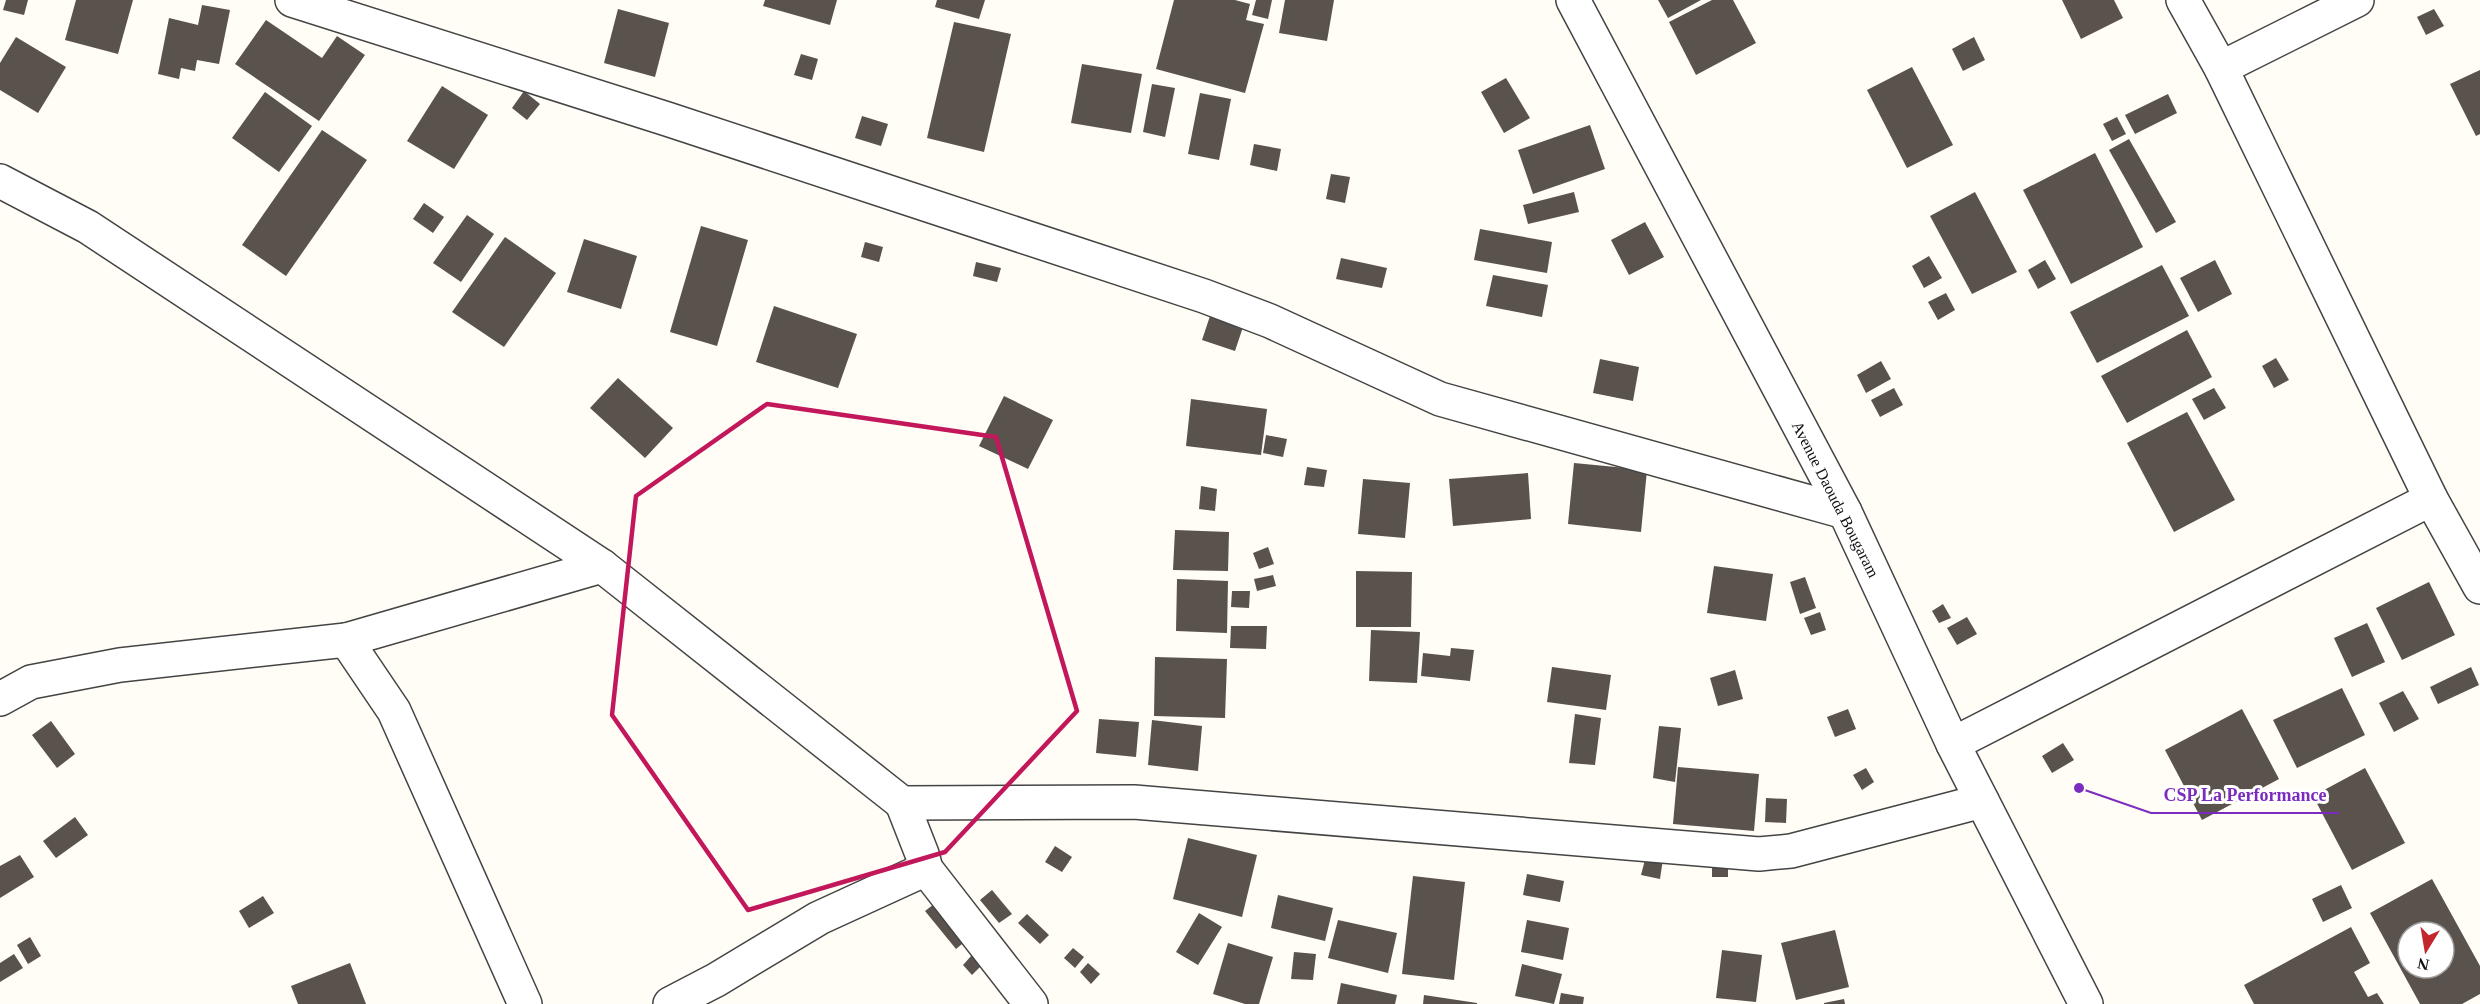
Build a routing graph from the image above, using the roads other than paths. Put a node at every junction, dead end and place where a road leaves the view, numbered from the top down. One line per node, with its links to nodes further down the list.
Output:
1 (292, 0): 8 (street)
2 (1573, 0): 8 (street, Avenue Daouda Bougaram)
3 (2183, 0): 5 (street)
4 (2356, 0): 5 (street)
5 (2221, 68): 7 (street)
6 (0, 181): 9 (street)
7 (2431, 499): 10 (street); 13 (street)
8 (1845, 512): 13 (street, Avenue Daouda Bougaram)
9 (602, 566): 11 (street); 15 (street)
10 (2480, 587)
11 (346, 640): 12 (street); 17 (street)
12 (0, 699)
13 (1953, 744): 14 (street, Avenue Daouda Bougaram)
14 (1982, 801): 15 (street); 20 (street, Avenue Daouda Bougaram)
15 (902, 804): 16 (street)
16 (926, 869): 18 (street); 19 (street)
17 (525, 1004)
18 (670, 1004)
19 (1031, 1004)
20 (2086, 1004)

